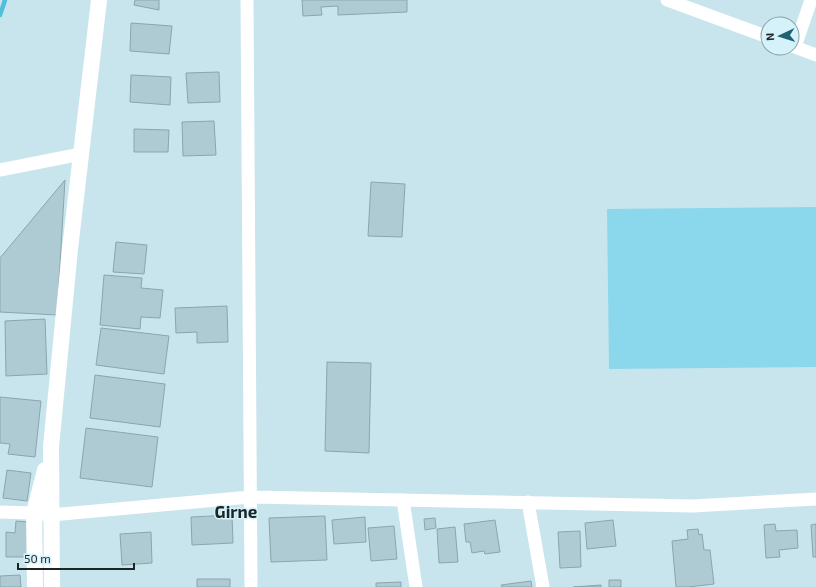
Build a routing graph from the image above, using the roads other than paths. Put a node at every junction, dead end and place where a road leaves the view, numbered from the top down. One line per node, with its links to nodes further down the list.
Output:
1 (99, 0): 9 (street)
2 (247, 0): 12 (street)
3 (667, 0): 6 (street)
4 (812, 0): 5 (street)
5 (800, 31)
6 (760, 34)
7 (800, 49): 8 (street)
8 (816, 55)
9 (81, 154): 10 (street); 11 (street)
10 (0, 170)
11 (51, 447): 17 (street); 18 (street)
12 (250, 497): 14 (street); 18 (street); 21 (street)
13 (816, 499): 15 (street)
14 (403, 500): 15 (street); 22 (street)
15 (528, 502): 23 (street)
16 (0, 512): 17 (street)
17 (34, 513): 18 (street); 19 (street)
18 (51, 515): 20 (street)
19 (35, 587)
20 (52, 587)
21 (252, 587)
22 (416, 587)
23 (543, 587)

